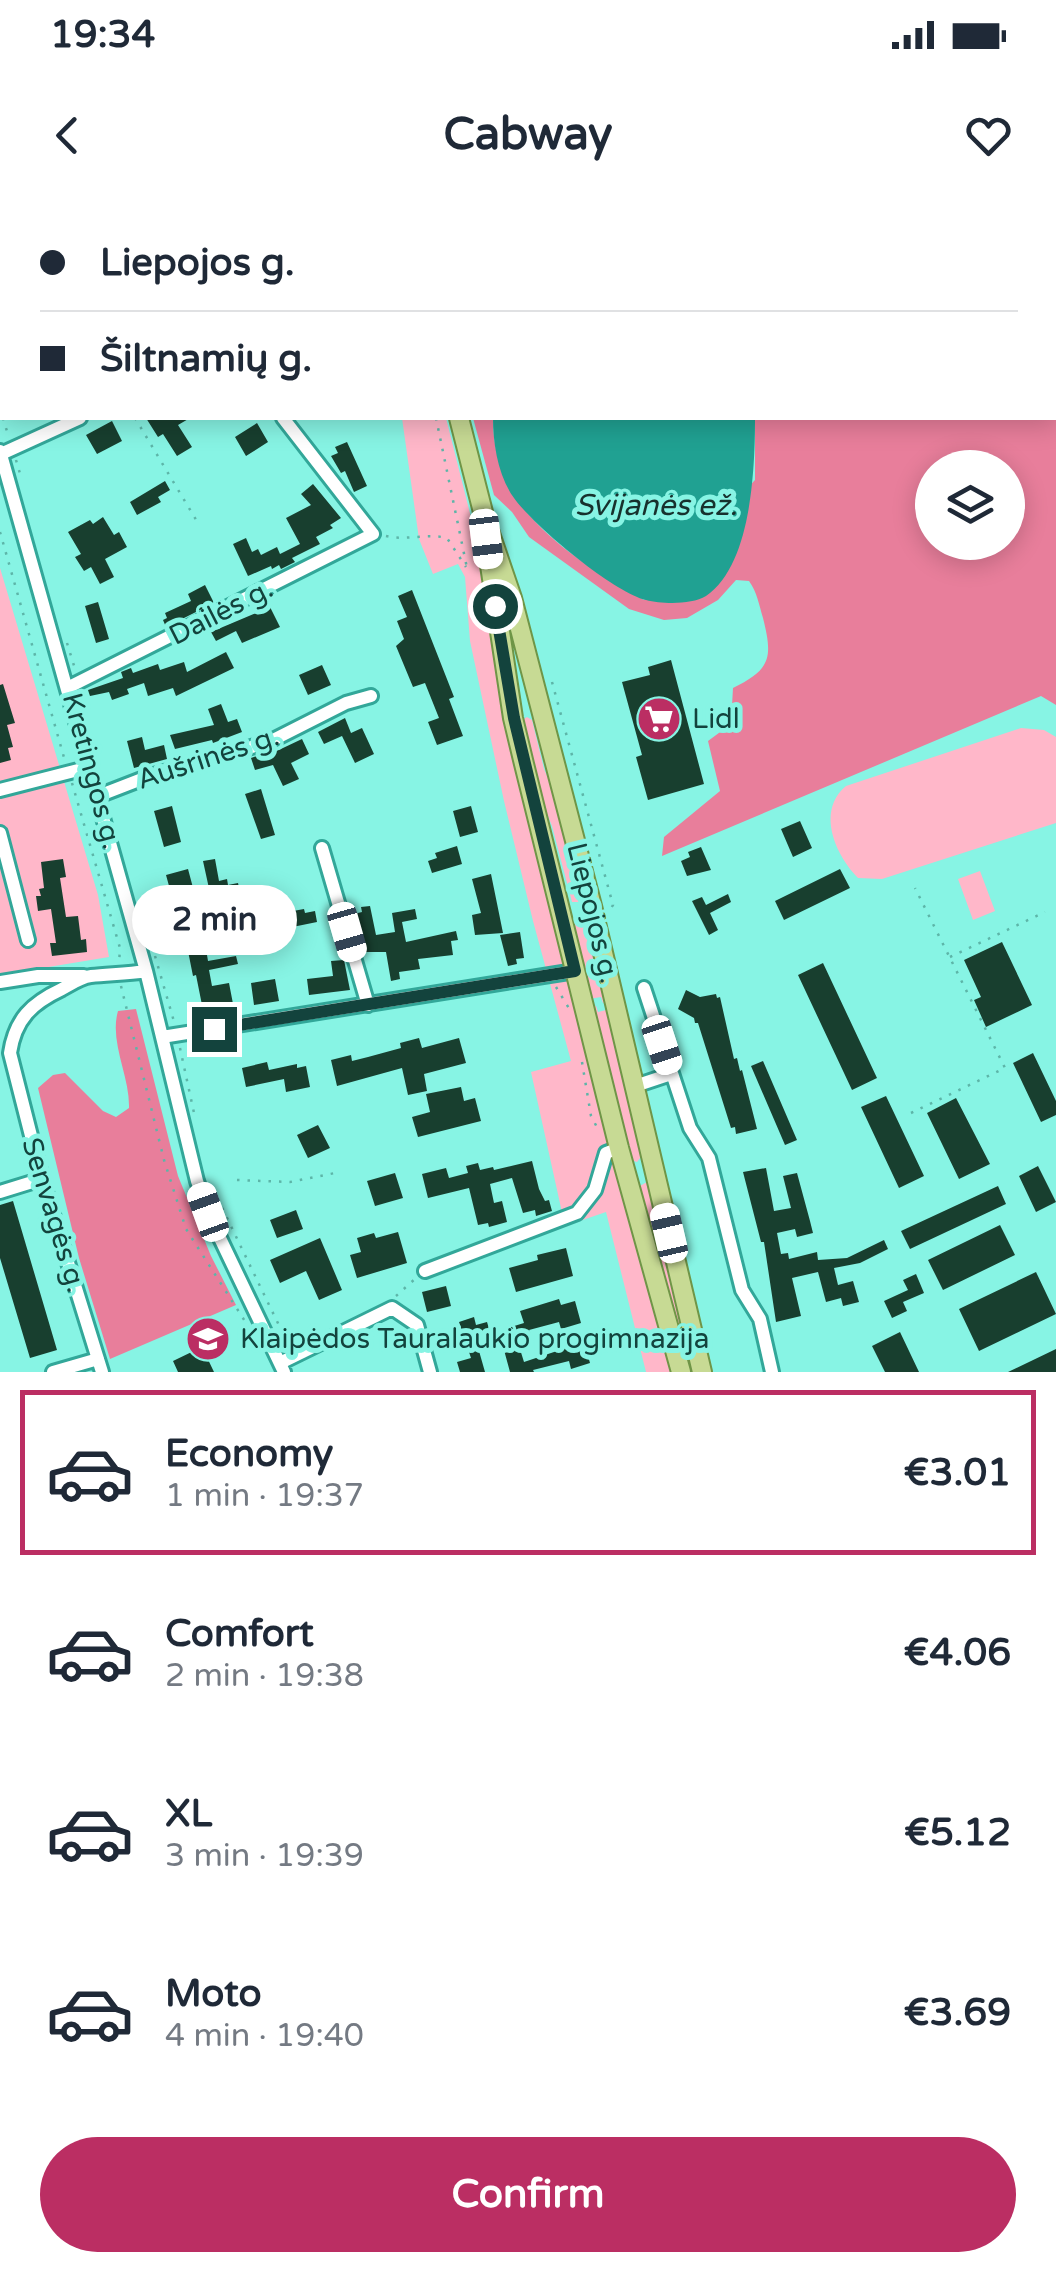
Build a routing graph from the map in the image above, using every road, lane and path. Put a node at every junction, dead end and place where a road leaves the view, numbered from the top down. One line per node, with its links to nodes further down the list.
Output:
1 (3, 420): 7 (path)
2 (76, 420): 8 (street)
3 (136, 420): 11 (path)
4 (285, 420): 13 (street)
5 (436, 420): 13 (path)
6 (460, 420): 10 (main road, Liepojos g.)
7 (9, 436): 8 (path); 8 (path)
8 (3, 455): 9 (path); 16 (street, Kretingos g.)
9 (22, 481)
10 (484, 516): 18 (main road, Liepojos g.); 19 (main road, Liepojos g.)
11 (198, 523)
12 (0, 532): 21 (path)
13 (372, 534): 16 (street, Dailės g.)
14 (64, 632): 16 (path)
15 (552, 682): 27 (path)
16 (74, 686): 20 (street, Kretingos g.)
17 (371, 696): 23 (street, Aušrinės g.)
18 (542, 711): 19 (main road); 27 (main road, Liepojos g.)
19 (514, 718): 29 (main road, Liepojos g.)
20 (90, 766): 21 (street); 23 (street, Kretingos g.)
21 (68, 772): 22 (street); 36 (path)
22 (0, 790)
23 (98, 796): 33 (street, Kretingos g.)
24 (0, 833): 30 (street)
25 (322, 848): 40 (street)
26 (915, 888): 32 (path)
27 (599, 911): 29 (main road); 46 (main road, Liepojos g.)
28 (1045, 912): 32 (path)
29 (562, 914): 34 (main road, Liepojos g.)
30 (28, 940)
31 (151, 942): 42 (path)
32 (949, 958): 47 (path)
33 (146, 971): 36 (street, Senvagės g.); 43 (street, Kretingos g.)
34 (575, 971): 37 (street); 49 (main road, Liepojos g.)
35 (87, 976): 36 (street, Senvagės g.); 38 (street); 53 (street, Senvagės g.)
36 (118, 976): 59 (path)
37 (551, 977): 40 (street); 41 (path)
38 (0, 982)
39 (644, 988): 45 (street)
40 (368, 1005): 42 (street)
41 (573, 1019)
42 (178, 1035): 43 (street); 48 (path)
43 (162, 1038): 62 (street, Kretingos g.)
44 (581, 1053): 49 (path)
45 (671, 1074): 46 (street); 67 (street)
46 (635, 1086): 50 (main road, Liepojos g.)
47 (911, 1113)
48 (194, 1114)
49 (612, 1150): 51 (main road, Liepojos g.); 57 (street)
50 (652, 1160): 51 (main road); 66 (main road, Liepojos g.)
51 (625, 1168): 65 (main road, Liepojos g.)
52 (335, 1173): 54 (path)
53 (42, 1179): 56 (street); 61 (street, Senvagės g.)
54 (238, 1180)
55 (209, 1181): 60 (path)
56 (0, 1192)
57 (425, 1271): 58 (path)
58 (392, 1308): 60 (street); 64 (street)
59 (254, 1332)
60 (294, 1356): 62 (street)
61 (100, 1366): 63 (street)
62 (282, 1368)
63 (53, 1372)
64 (430, 1372)
65 (681, 1372)
66 (702, 1372)
67 (772, 1372)

